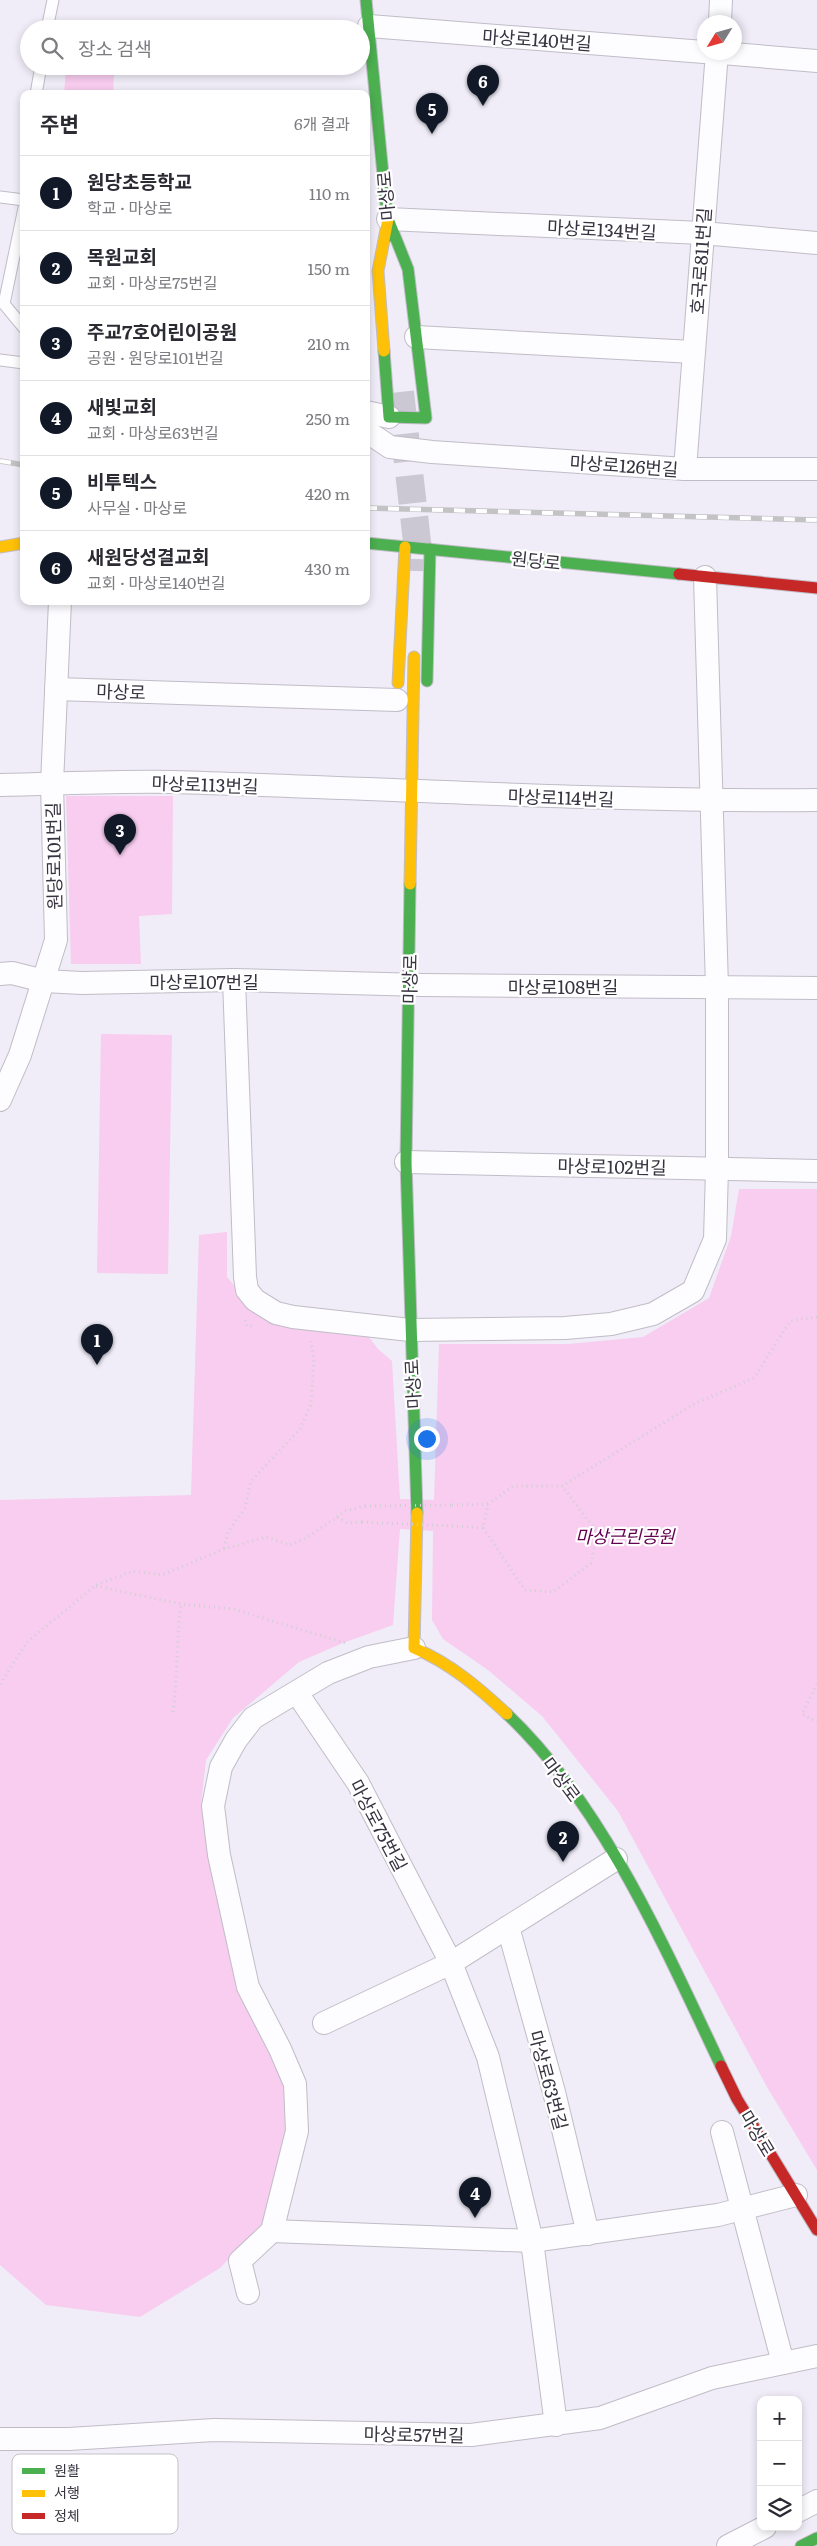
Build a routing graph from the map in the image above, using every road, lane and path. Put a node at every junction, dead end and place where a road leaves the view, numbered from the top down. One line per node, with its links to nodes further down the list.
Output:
1 (53, 0): 5 (lane)
2 (366, 0): 6 (main road, 마상로)
3 (722, 0): 4 (street)
4 (721, 15)
5 (50, 20)
6 (368, 20)
7 (370, 26): 9 (street, 마상로140번길)
8 (370, 36): 17 (main road, 마상로)
9 (697, 51)
10 (742, 55): 12 (street)
11 (716, 60): 19 (street, 호국로811번길)
12 (817, 61)
13 (39, 75): 14 (lane)
14 (37, 90)
15 (0, 197): 16 (lane)
16 (20, 200)
17 (388, 219): 19 (street, 마상로134번길); 21 (main road, 마상로); 24 (main road); 29 (main road)
18 (20, 225): 22 (lane)
19 (702, 233): 20 (street, 마상로134번길); 25 (street, 호국로811번길)
20 (817, 244)
21 (391, 267)
22 (2, 304): 23 (lane)
23 (20, 324)
24 (416, 337): 25 (street); 30 (main road)
25 (693, 352): 33 (street, 호국로811번길)
26 (0, 360): 27 (lane)
27 (20, 362)
28 (370, 413): 29 (street)
29 (389, 418): 30 (main road)
30 (426, 418): 32 (street)
31 (370, 434): 32 (street, 마상로126번길)
32 (432, 452): 33 (street, 마상로126번길)
33 (685, 470): 34 (street, 마상로126번길)
34 (817, 470)
35 (20, 543): 37 (main road)
36 (370, 543): 38 (main road, 원당로)
37 (0, 547)
38 (406, 547): 39 (main road, 원당로); 46 (main road)
39 (430, 549): 40 (main road, 원당로); 45 (main road)
40 (705, 577): 41 (main road, 원당로); 53 (street)
41 (817, 588)
42 (60, 605): 44 (street, 원당로101번길)
43 (414, 657): 51 (main road, 마상로)
44 (56, 690): 46 (street, 마상로); 49 (street, 원당로101번길)
45 (427, 692)
46 (396, 705)
47 (425, 740): 51 (main road)
48 (400, 757): 51 (main road)
49 (52, 784): 50 (street, 마상로113번길); 51 (street, 마상로113번길); 56 (street, 원당로101번길)
50 (0, 785)
51 (411, 793): 53 (street, 마상로114번길); 57 (main road, 마상로)
52 (817, 800): 53 (street, 마상로114번길)
53 (711, 801): 58 (street)
54 (0, 974): 56 (street, 마상로107번길)
55 (234, 980): 56 (street, 마상로107번길); 57 (street, 마상로107번길); 64 (street)
56 (44, 982): 60 (street, 원당로101번길)
57 (410, 984): 58 (street, 마상로108번길); 61 (main road, 마상로)
58 (717, 987): 59 (street, 마상로108번길); 62 (street)
59 (817, 988)
60 (0, 1100)
61 (406, 1162): 62 (street, 마상로102번길); 67 (main road, 마상로)
62 (717, 1169): 63 (street, 마상로102번길); 67 (street)
63 (817, 1171)
64 (247, 1290): 66 (path); 67 (street)
65 (817, 1317): 69 (path)
66 (264, 1326)
67 (410, 1330): 77 (main road, 마상로)
68 (305, 1338): 73 (path)
69 (562, 1486): 70 (path); 72 (path)
70 (488, 1504): 71 (path, bridge); 72 (path)
71 (337, 1517): 72 (path, bridge); 73 (path)
72 (483, 1528)
73 (224, 1549): 74 (path)
74 (96, 1585): 75 (path); 78 (path)
75 (181, 1604): 76 (path); 81 (path)
76 (350, 1645)
77 (414, 1648): 80 (street); 83 (main road, 마상로)
78 (0, 1684)
79 (817, 1684): 82 (path)
80 (297, 1693): 85 (street, 마상로75번길); 91 (street)
81 (173, 1712)
82 (817, 1722)
83 (616, 1859): 84 (street); 88 (main road, 마상로)
84 (508, 1927): 85 (street); 92 (street, 마상로63번길)
85 (451, 1963): 86 (street); 93 (street)
86 (324, 2023)
87 (722, 2132): 89 (street)
88 (796, 2195): 89 (street); 90 (main road, 마상로)
89 (743, 2209): 92 (street); 96 (street)
90 (817, 2230)
91 (272, 2231): 93 (street); 94 (street)
92 (588, 2234): 93 (street)
93 (532, 2241): 97 (street)
94 (248, 2294)
95 (817, 2356): 96 (street, 마상로57번길)
96 (784, 2363): 97 (street, 마상로57번길)
97 (556, 2425): 98 (street, 마상로57번길)
98 (0, 2439)
99 (817, 2501): 100 (street)
100 (802, 2508)
101 (757, 2531): 103 (street)
102 (817, 2538): 104 (main road)
103 (728, 2546)
104 (800, 2546)

